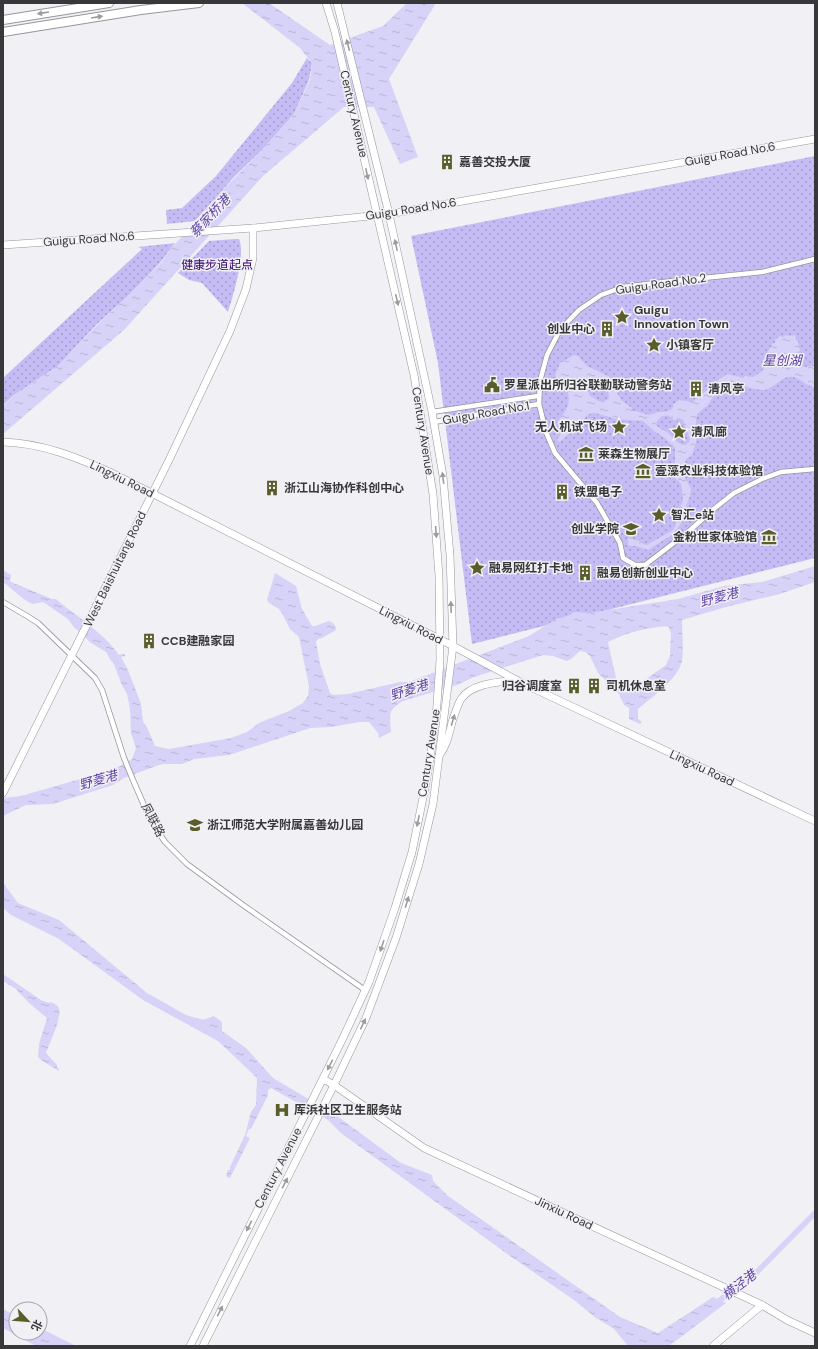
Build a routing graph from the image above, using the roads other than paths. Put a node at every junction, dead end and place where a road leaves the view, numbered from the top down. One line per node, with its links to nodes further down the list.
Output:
1 (109, 3): 5 (highway, one-way to 5)
2 (199, 3): 6 (highway, one-way to 2)
3 (326, 3): 11 (street, Century Avenue, one-way to 11)
4 (337, 3): 10 (street, Century Avenue, one-way to 4)
5 (3, 20)
6 (82, 20): 7 (highway); 8 (highway)
7 (3, 32)
8 (3, 38)
9 (815, 139): 10 (street, Guigu Road No.6)
10 (389, 214): 11 (street, Guigu Road No.6); 17 (street, Century Avenue, one-way to 10)
11 (376, 215): 12 (street, Guigu Road No.6); 23 (street, Century Avenue, one-way to 23)
12 (253, 228): 13 (street, Guigu Road No.6); 21 (street, West Baishuitang Road)
13 (3, 245)
14 (815, 259): 15 (street, Guigu Road No.2)
15 (538, 396): 16 (street, Guigu Road No.2); 17 (street, Guigu Road No.1)
16 (539, 404): 18 (street, Guigu Road No.1); 20 (street, Guigu Road No.2)
17 (432, 412): 18 (street, Century Avenue)
18 (434, 422): 24 (street, Century Avenue, one-way to 18)
19 (3, 442): 21 (street, Lingxiu Road)
20 (815, 469)
21 (152, 494): 23 (street, Lingxiu Road); 25 (street, West Baishuitang Road)
22 (3, 602): 25 (street, 凤联路)
23 (440, 640): 24 (street, Lingxiu Road); 30 (street, Century Avenue, one-way to 30)
24 (453, 646): 26 (street, Lingxiu Road); 27 (street, Century Avenue)
25 (71, 656): 28 (street, West Baishuitang Road); 30 (street, 凤联路)
26 (516, 680): 27 (street, one-way to 26); 29 (street, Lingxiu Road)
27 (439, 756): 32 (street, Century Avenue, one-way to 27)
28 (3, 793)
29 (815, 821)
30 (365, 990): 31 (street, Century Avenue, one-way to 31)
31 (323, 1079): 32 (street, Jinxiu Road); 35 (street, Century Avenue, one-way to 35)
32 (334, 1085): 33 (street, Jinxiu Road); 36 (street, Century Avenue, one-way to 32)
33 (762, 1305): 34 (street, Jinxiu Road); 37 (street)
34 (815, 1333)
35 (190, 1346)
36 (202, 1346)
37 (713, 1346)

